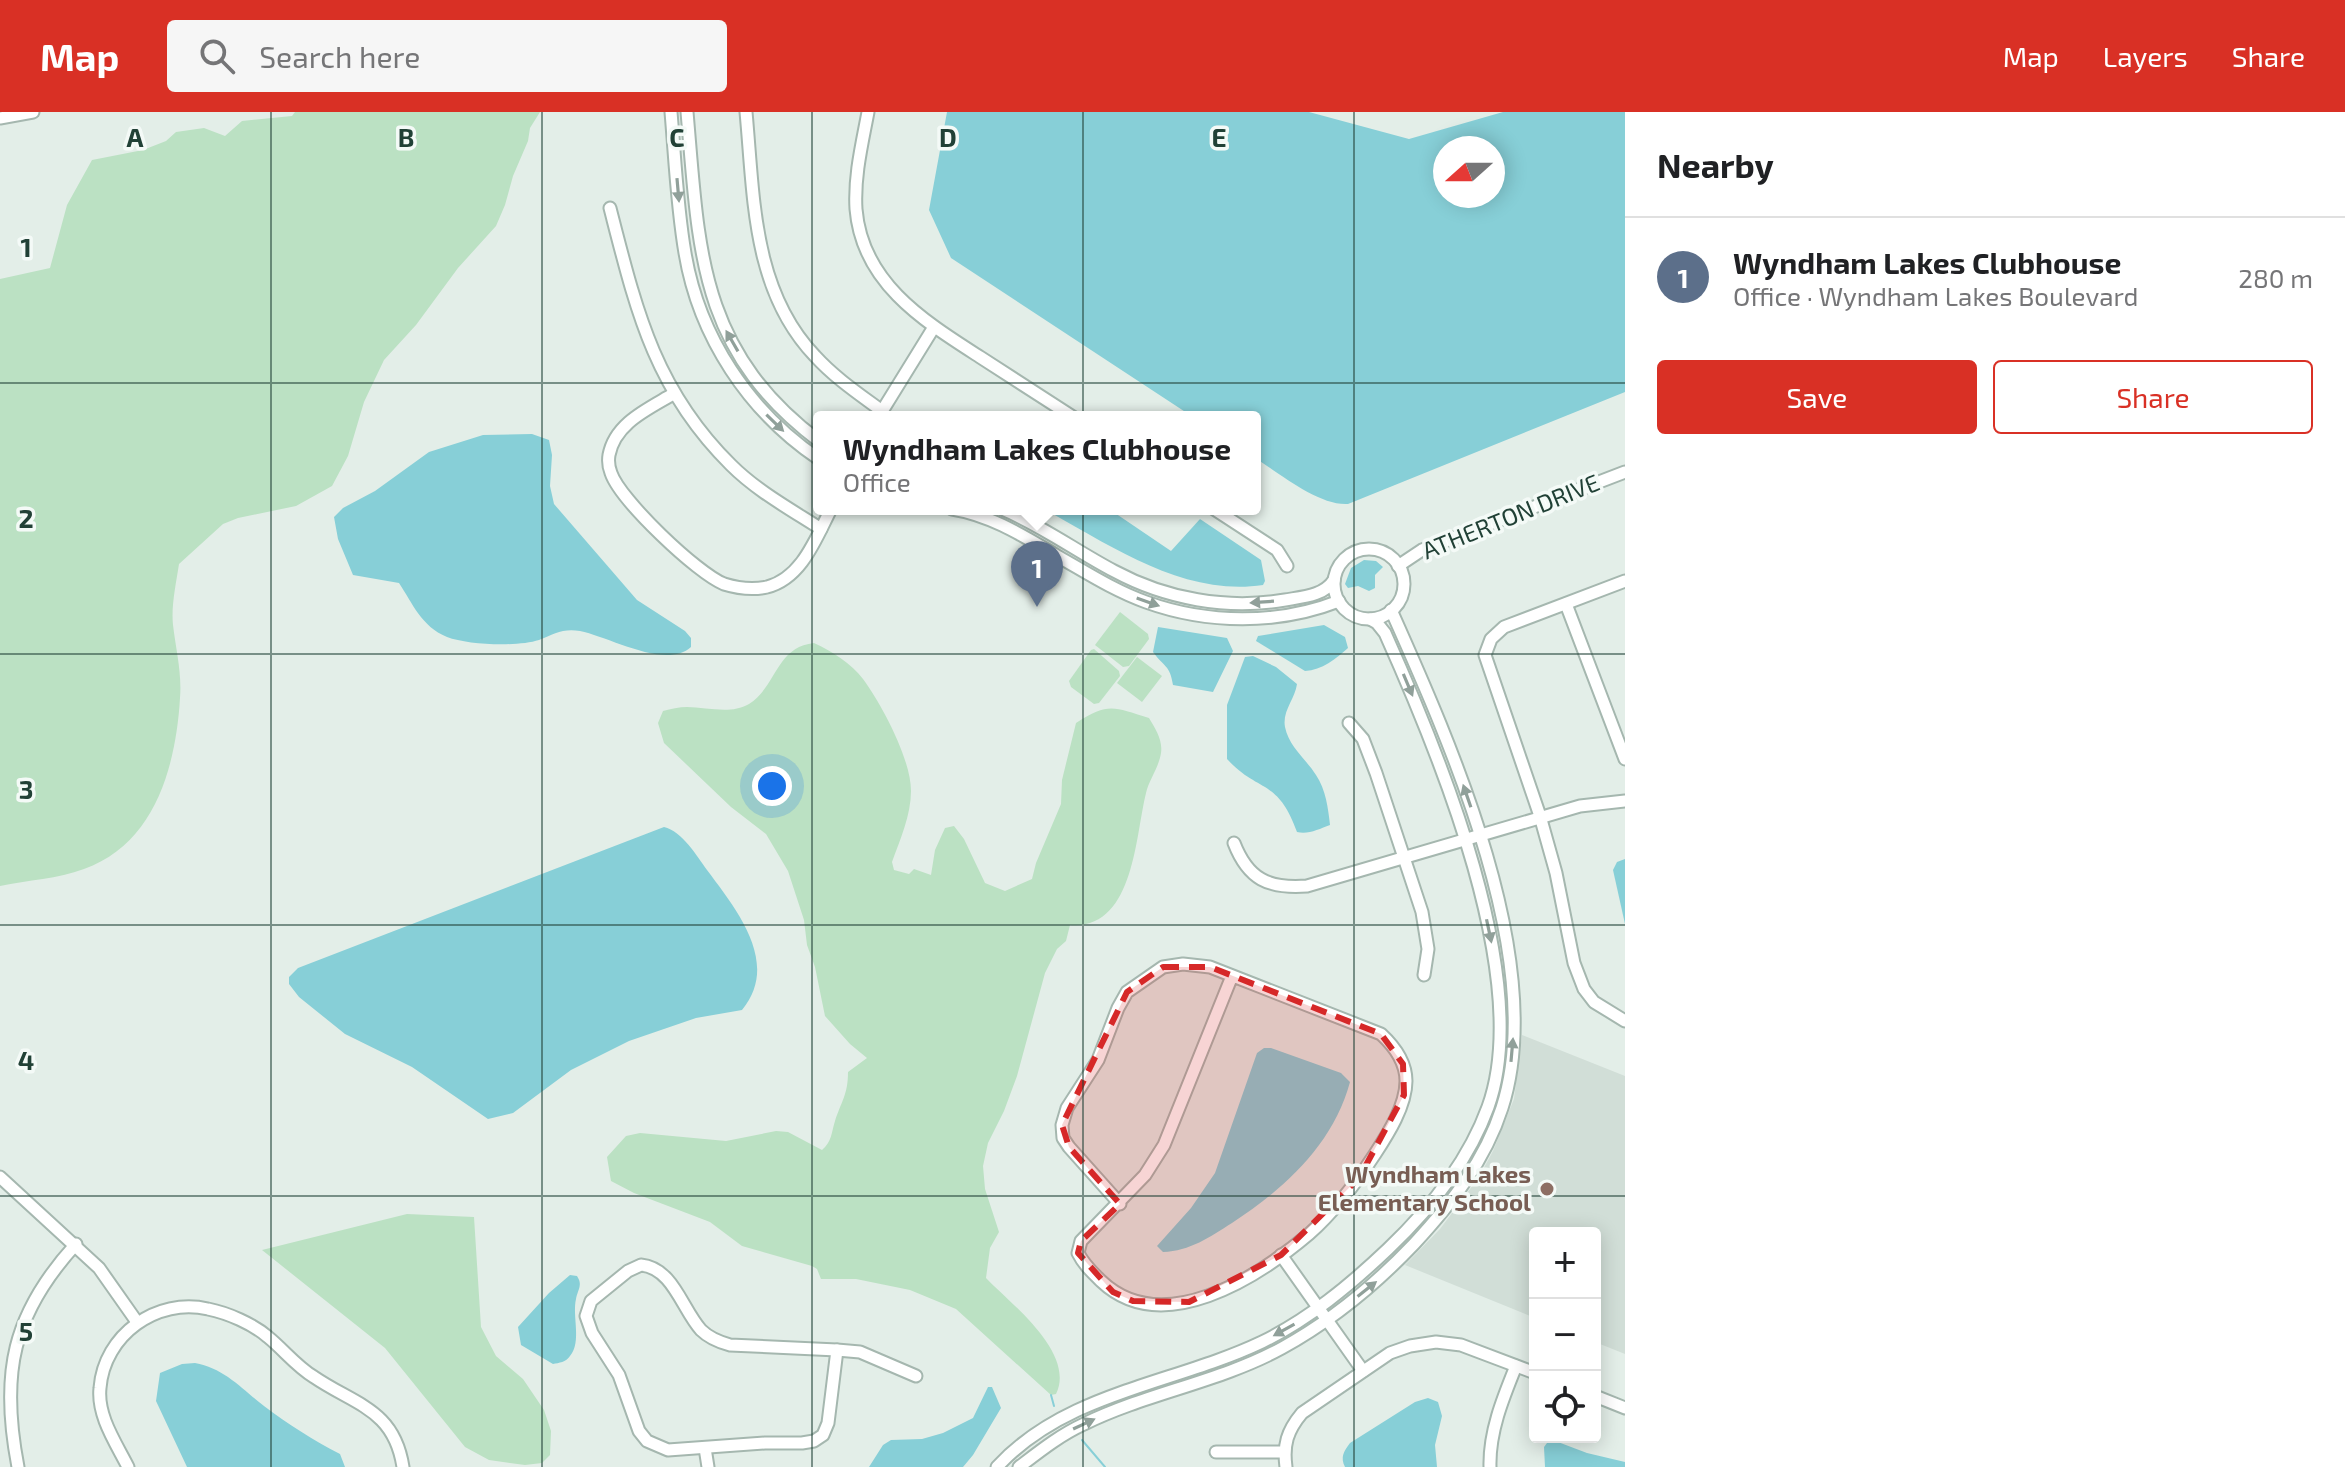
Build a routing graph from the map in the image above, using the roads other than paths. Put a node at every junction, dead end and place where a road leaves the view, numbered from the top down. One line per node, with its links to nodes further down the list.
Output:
1 (33, 112): 6 (street)
2 (671, 112): 14 (street, one-way to 14)
3 (687, 112): 13 (street, one-way to 3)
4 (746, 112): 10 (street)
5 (868, 112): 8 (street)
6 (0, 118)
7 (610, 208): 9 (street)
8 (934, 327): 11 (street); 12 (street)
9 (673, 394): 20 (street); 20 (street)
10 (877, 411)
11 (883, 411)
12 (1064, 411)
13 (813, 436)
14 (813, 454)
15 (1625, 472): 22 (street, ATHERTON DRIVE)
16 (828, 515): 20 (street)
17 (970, 515): 26 (street)
18 (1013, 515): 23 (street)
19 (1223, 515): 21 (street)
20 (821, 529)
21 (1287, 566)
22 (1398, 566): 24 (street); 29 (street)
23 (1125, 577): 24 (street, one-way to 23); 26 (street)
24 (1334, 580): 27 (street)
25 (1625, 581): 28 (street)
26 (1117, 590): 27 (street, one-way to 27)
27 (1339, 601): 30 (street)
28 (1566, 604): 32 (street); 34 (street)
29 (1391, 610): 30 (street); 35 (street, one-way to 29)
30 (1370, 619): 36 (street, one-way to 36)
31 (1349, 723): 38 (street)
32 (1625, 759)
33 (1625, 801): 34 (street)
34 (1540, 816): 35 (street); 41 (street)
35 (1480, 835): 36 (street); 43 (street, one-way to 35)
36 (1465, 839): 38 (street); 42 (street, one-way to 42)
37 (1234, 843): 38 (street)
38 (1405, 857): 39 (street)
39 (1424, 975)
40 (1232, 976): 45 (street); 45 (street); 49 (street)
41 (1625, 1021)
42 (1494, 1085): 43 (street); 46 (street)
43 (1507, 1088): 47 (street)
44 (0, 1177): 48 (street)
45 (1120, 1204): 49 (street)
46 (1423, 1213): 47 (street); 50 (street)
47 (1435, 1222): 51 (street, one-way to 47)
48 (76, 1244): 52 (street); 63 (street)
49 (1281, 1255): 50 (street)
50 (1318, 1309): 51 (street); 67 (street, one-way to 67)
51 (1327, 1320): 55 (street); 68 (street, one-way to 51)
52 (137, 1322): 64 (street); 65 (street)
53 (837, 1350): 57 (street); 60 (street); 60 (street)
54 (1516, 1366): 55 (street); 56 (street); 70 (street)
55 (1363, 1371): 62 (street)
56 (1530, 1371)
57 (916, 1376)
58 (1601, 1398): 59 (street)
59 (1625, 1408)
60 (705, 1448): 66 (street)
61 (1216, 1452): 62 (street)
62 (1284, 1452): 69 (street)
63 (18, 1467)
64 (127, 1467)
65 (403, 1467)
66 (708, 1467)
67 (997, 1467)
68 (1019, 1467)
69 (1286, 1467)
70 (1490, 1467)

